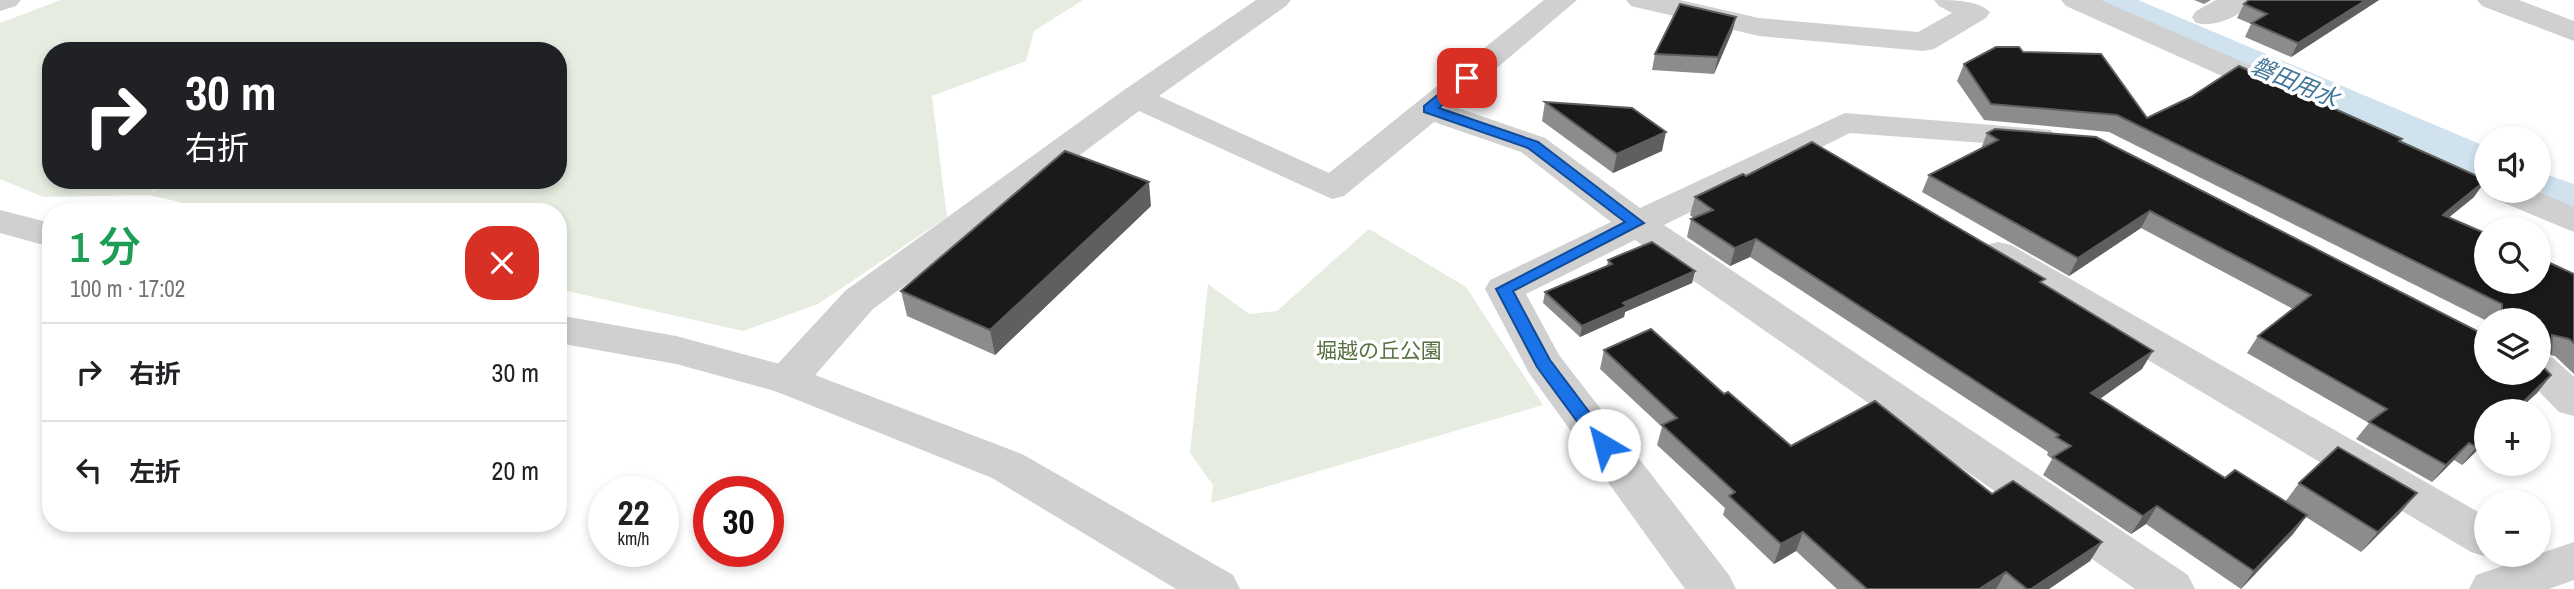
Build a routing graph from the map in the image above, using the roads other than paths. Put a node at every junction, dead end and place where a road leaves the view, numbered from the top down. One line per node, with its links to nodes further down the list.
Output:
1 (6, 0): 9 (street)
2 (1276, 0): 12 (street)
3 (1562, 0): 14 (street)
4 (1641, 0): 5 (street)
5 (1949, 0)
6 (2076, 0): 13 (street)
7 (2238, 0): 10 (street)
8 (2492, 0): 11 (street)
9 (0, 2)
10 (2207, 18)
11 (2574, 32)
12 (1136, 97): 14 (street); 26 (street)
13 (2313, 105)
14 (1429, 109): 21 (street)
15 (2068, 139): 16 (street)
16 (1806, 142): 17 (street); 21 (street)
17 (1842, 163)
18 (2534, 203): 20 (street)
19 (0, 221): 22 (street)
20 (2574, 221)
21 (1636, 223): 31 (street); 32 (street)
22 (42, 232)
23 (1961, 233): 28 (street)
24 (567, 331): 26 (street)
25 (2551, 379): 27 (street)
26 (788, 380): 30 (street)
27 (2574, 401)
28 (2474, 532)
29 (2534, 567): 33 (street)
30 (1216, 589)
31 (1712, 589)
32 (2171, 589)
33 (2493, 589)

